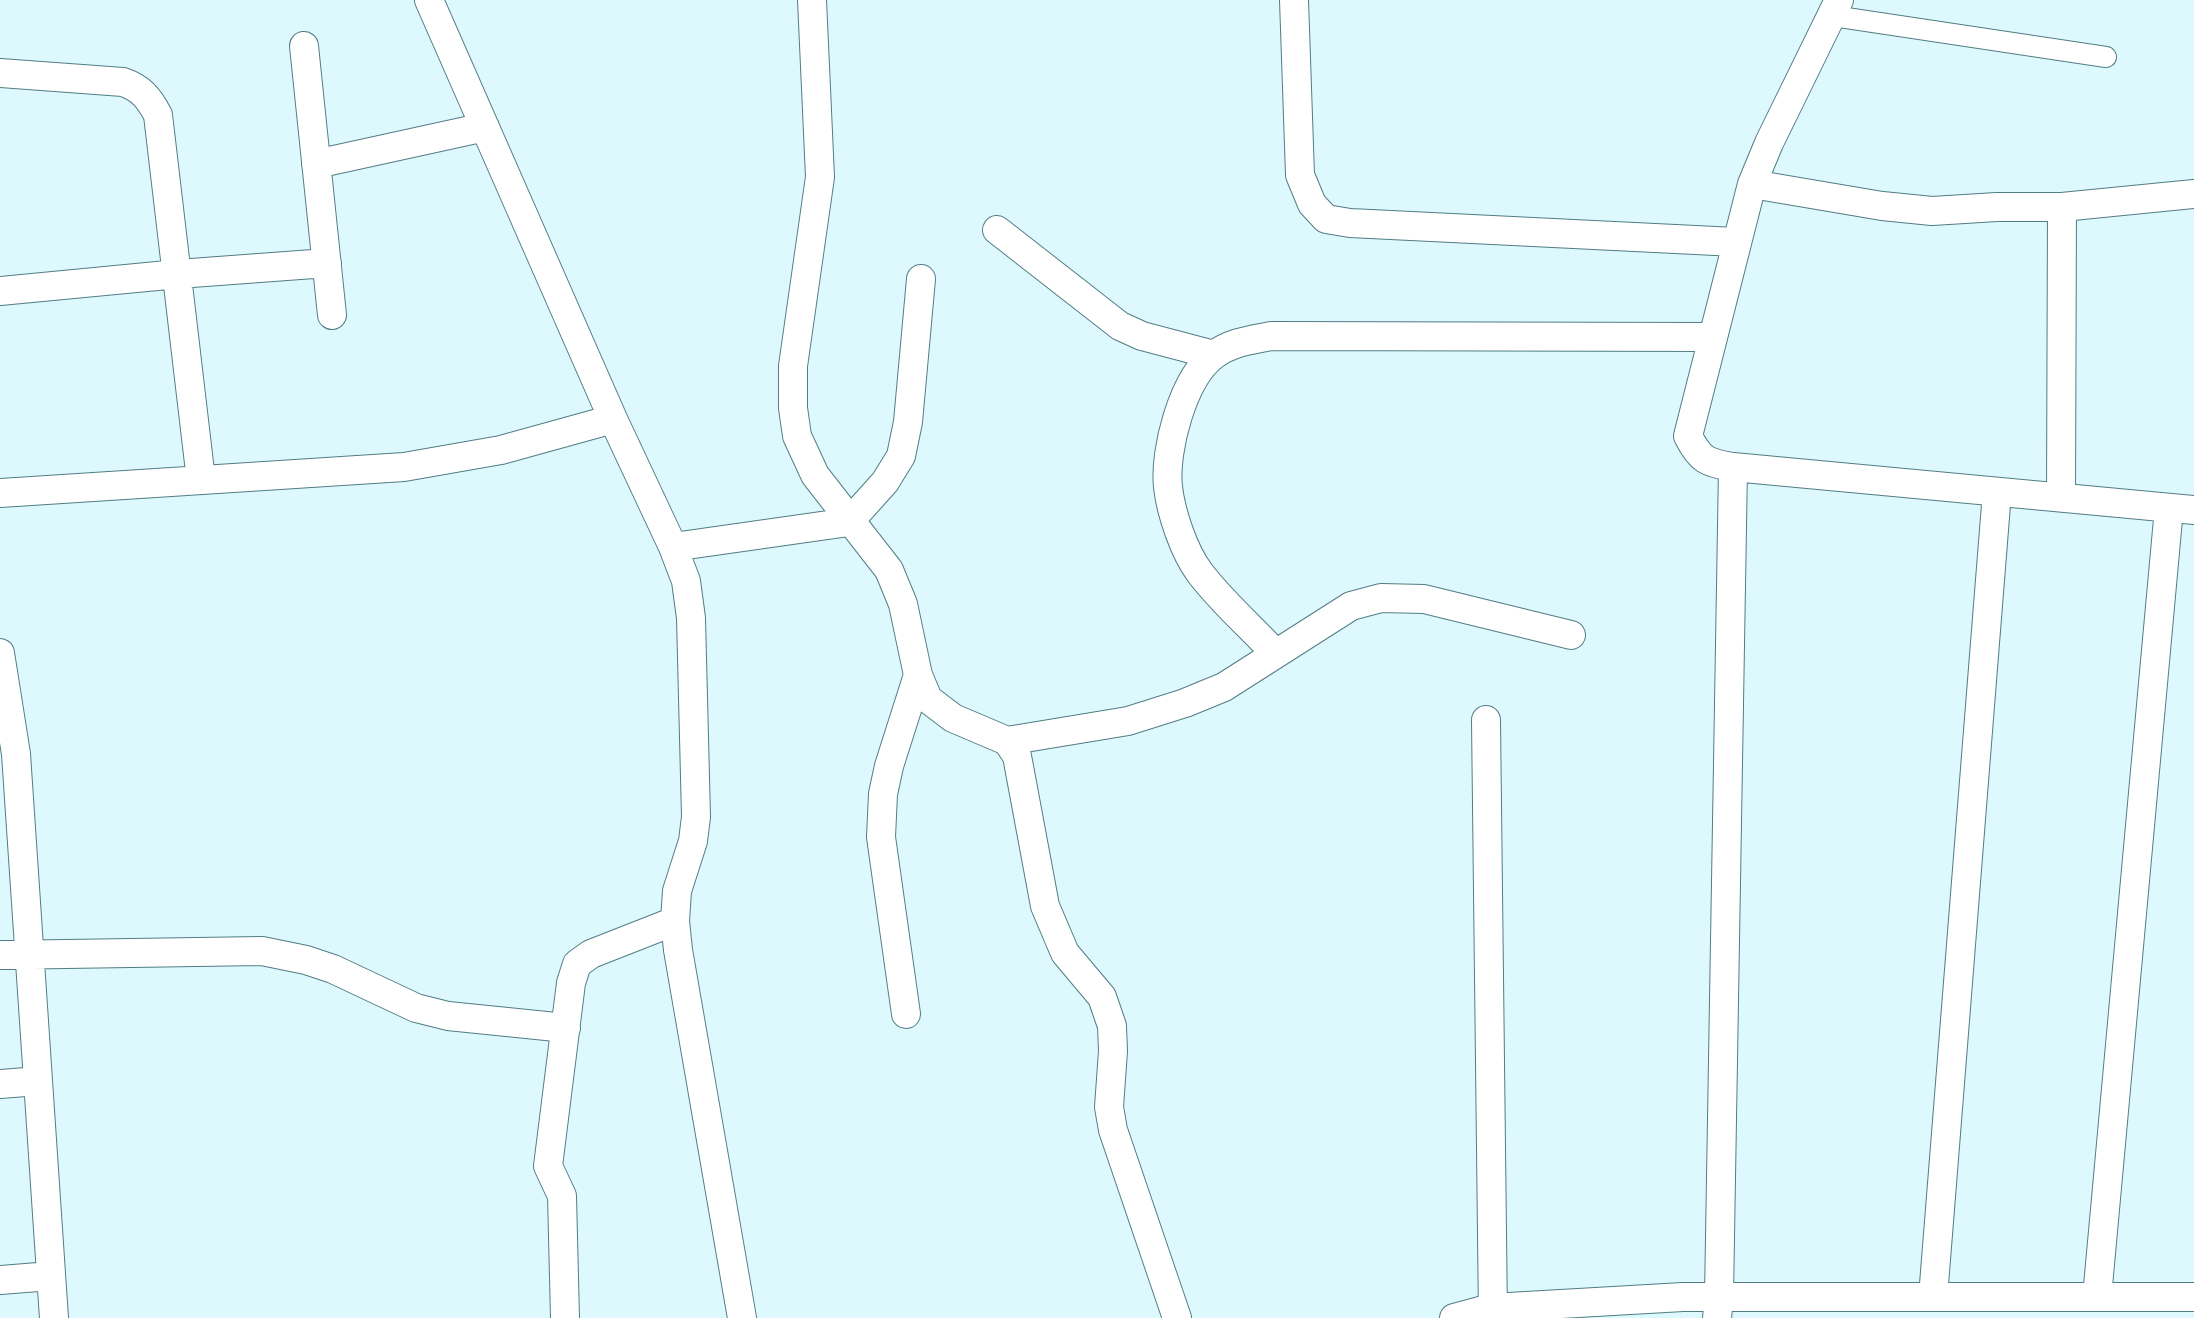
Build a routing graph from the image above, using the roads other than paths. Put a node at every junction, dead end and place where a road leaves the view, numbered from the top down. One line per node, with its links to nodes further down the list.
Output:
1 (429, 0): 8 (street)
2 (812, 0): 29 (street)
3 (1294, 0): 14 (street)
4 (1836, 8): 6 (lane); 10 (street)
5 (304, 46): 9 (street)
6 (2106, 58)
7 (0, 73): 16 (street)
8 (485, 127): 9 (street); 22 (street)
9 (316, 164): 15 (street)
10 (1752, 184): 12 (street); 14 (street)
11 (2194, 194): 12 (street)
12 (2062, 207): 27 (street)
13 (997, 230): 21 (street)
14 (1736, 242): 20 (street)
15 (327, 263): 16 (street); 19 (street)
16 (178, 274): 18 (street); 24 (street)
17 (920, 279): 29 (street)
18 (0, 291)
19 (332, 315)
20 (1713, 337): 21 (street); 23 (street)
21 (1214, 355): 32 (street)
22 (613, 419): 24 (street); 30 (street)
23 (1734, 467): 25 (street); 49 (street)
24 (201, 480): 26 (street)
25 (1997, 492): 27 (street); 46 (street)
26 (0, 493)
27 (2061, 498): 28 (street)
28 (2182, 509): 47 (street)
29 (849, 522): 30 (street); 34 (street)
30 (673, 548): 37 (street)
31 (1571, 635): 32 (street)
32 (1275, 653): 36 (street)
33 (0, 654): 38 (street)
34 (918, 675): 36 (street); 40 (street)
35 (1486, 720): 50 (street)
36 (1008, 741): 54 (street)
37 (675, 921): 41 (street); 53 (street)
38 (29, 953): 39 (street); 41 (street); 42 (street)
39 (0, 955)
40 (906, 1014)
41 (566, 1028): 52 (street)
42 (38, 1080): 43 (street); 44 (street)
43 (0, 1084)
44 (51, 1276): 45 (street); 51 (street)
45 (0, 1280)
46 (1932, 1297): 47 (street); 49 (street)
47 (2098, 1297): 48 (street)
48 (2194, 1297)
49 (1718, 1307): 50 (street)
50 (1492, 1313): 55 (street)
51 (54, 1318)
52 (564, 1318)
53 (742, 1318)
54 (1177, 1318)
55 (1454, 1318)

